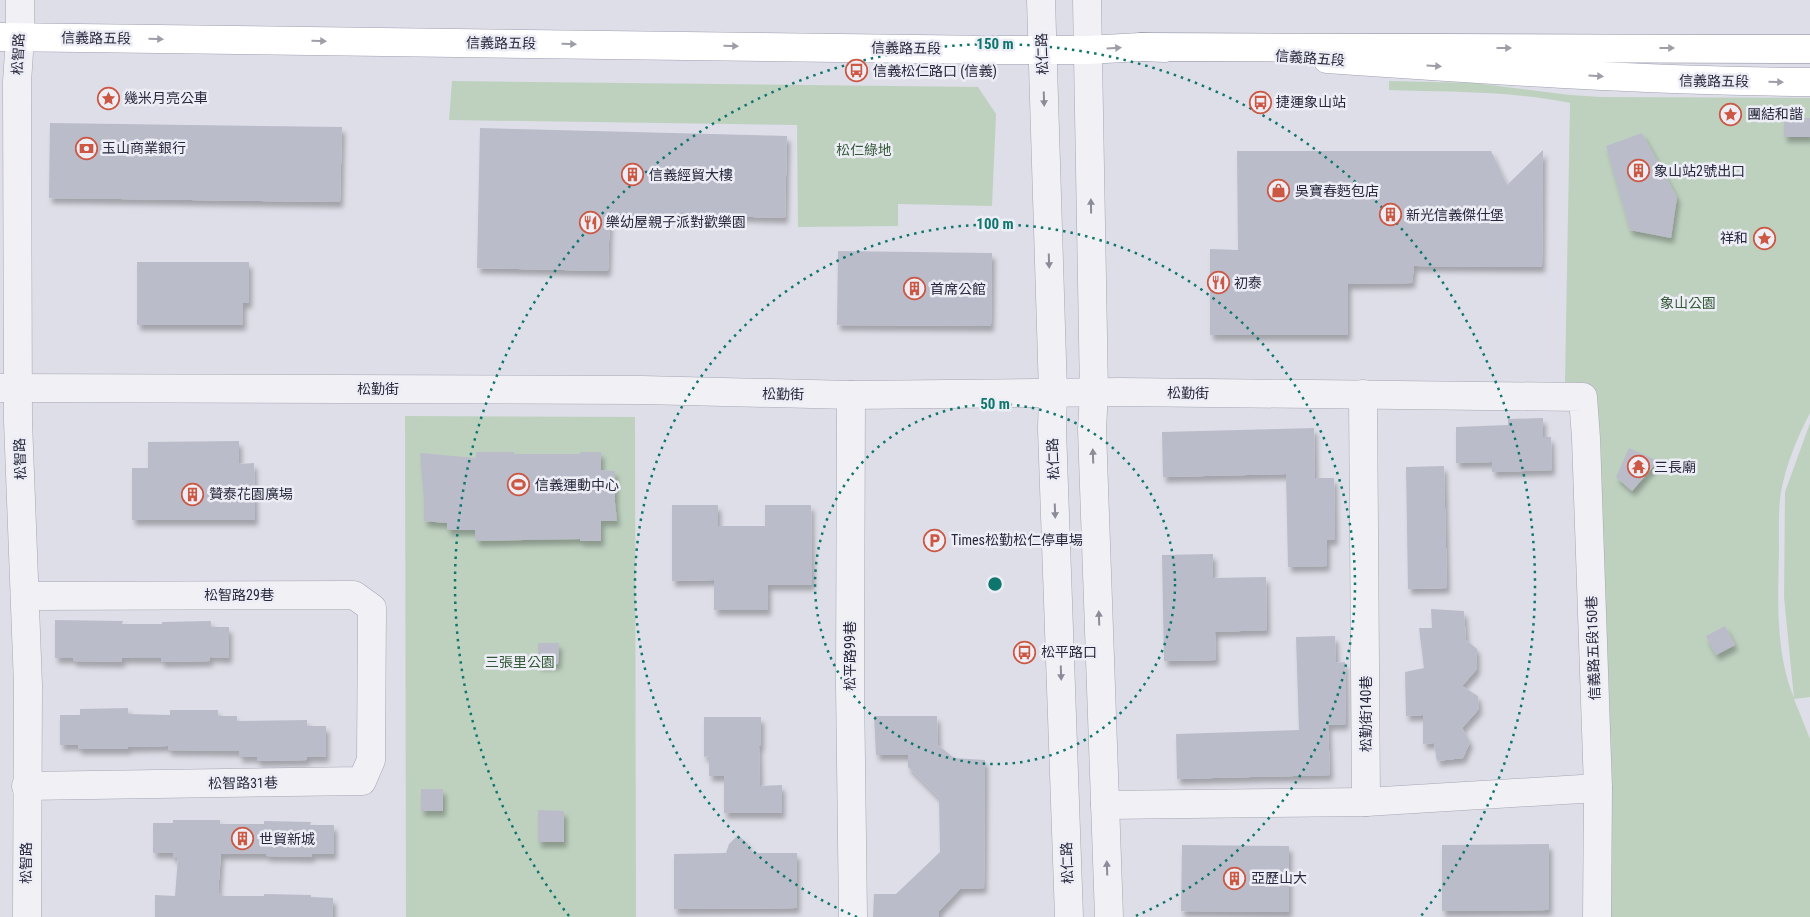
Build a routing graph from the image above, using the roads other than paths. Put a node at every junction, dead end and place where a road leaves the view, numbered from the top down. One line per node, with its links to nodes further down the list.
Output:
1 (20, 0): 4 (street, 松智路)
2 (1041, 0): 7 (street, 松仁路)
3 (1087, 0): 8 (street)
4 (10, 37): 7 (main road, 信義路五段, one-way to 7); 10 (street, 松智路)
5 (1141, 47): 6 (main road, one-way to 6); 8 (main road, 信義路五段, one-way to 5); 9 (main road, 信義路五段, one-way to 9)
6 (1810, 48)
7 (1042, 50): 8 (main road, 信義路五段); 11 (street, 松仁路, one-way to 11)
8 (1087, 50): 12 (street, one-way to 8)
9 (1810, 82)
10 (9, 388): 14 (street, 松勤街); 16 (street, 松智路)
11 (1053, 393): 12 (street, 松勤街); 14 (street, 松勤街); 24 (street, 松仁路, one-way to 24)
12 (1094, 393): 13 (street, 松勤街); 21 (street, one-way to 12)
13 (1363, 394): 15 (street, 松勤街); 20 (street, 松勤街140巷)
14 (850, 396): 23 (street, 松平路99巷)
15 (1566, 397): 19 (street, 信義路五段150巷)
16 (26, 596): 17 (street, 松智路29巷); 18 (street, 松智路)
17 (372, 685): 18 (street, 松智路31巷)
18 (26, 786): 22 (street, 松智路)
19 (1598, 788): 20 (street); 26 (street, 信義路五段150巷)
20 (1366, 802): 21 (street)
21 (1106, 805): 25 (street, one-way to 21)
22 (27, 917)
23 (853, 917)
24 (1069, 917)
25 (1109, 917)
26 (1597, 917)

